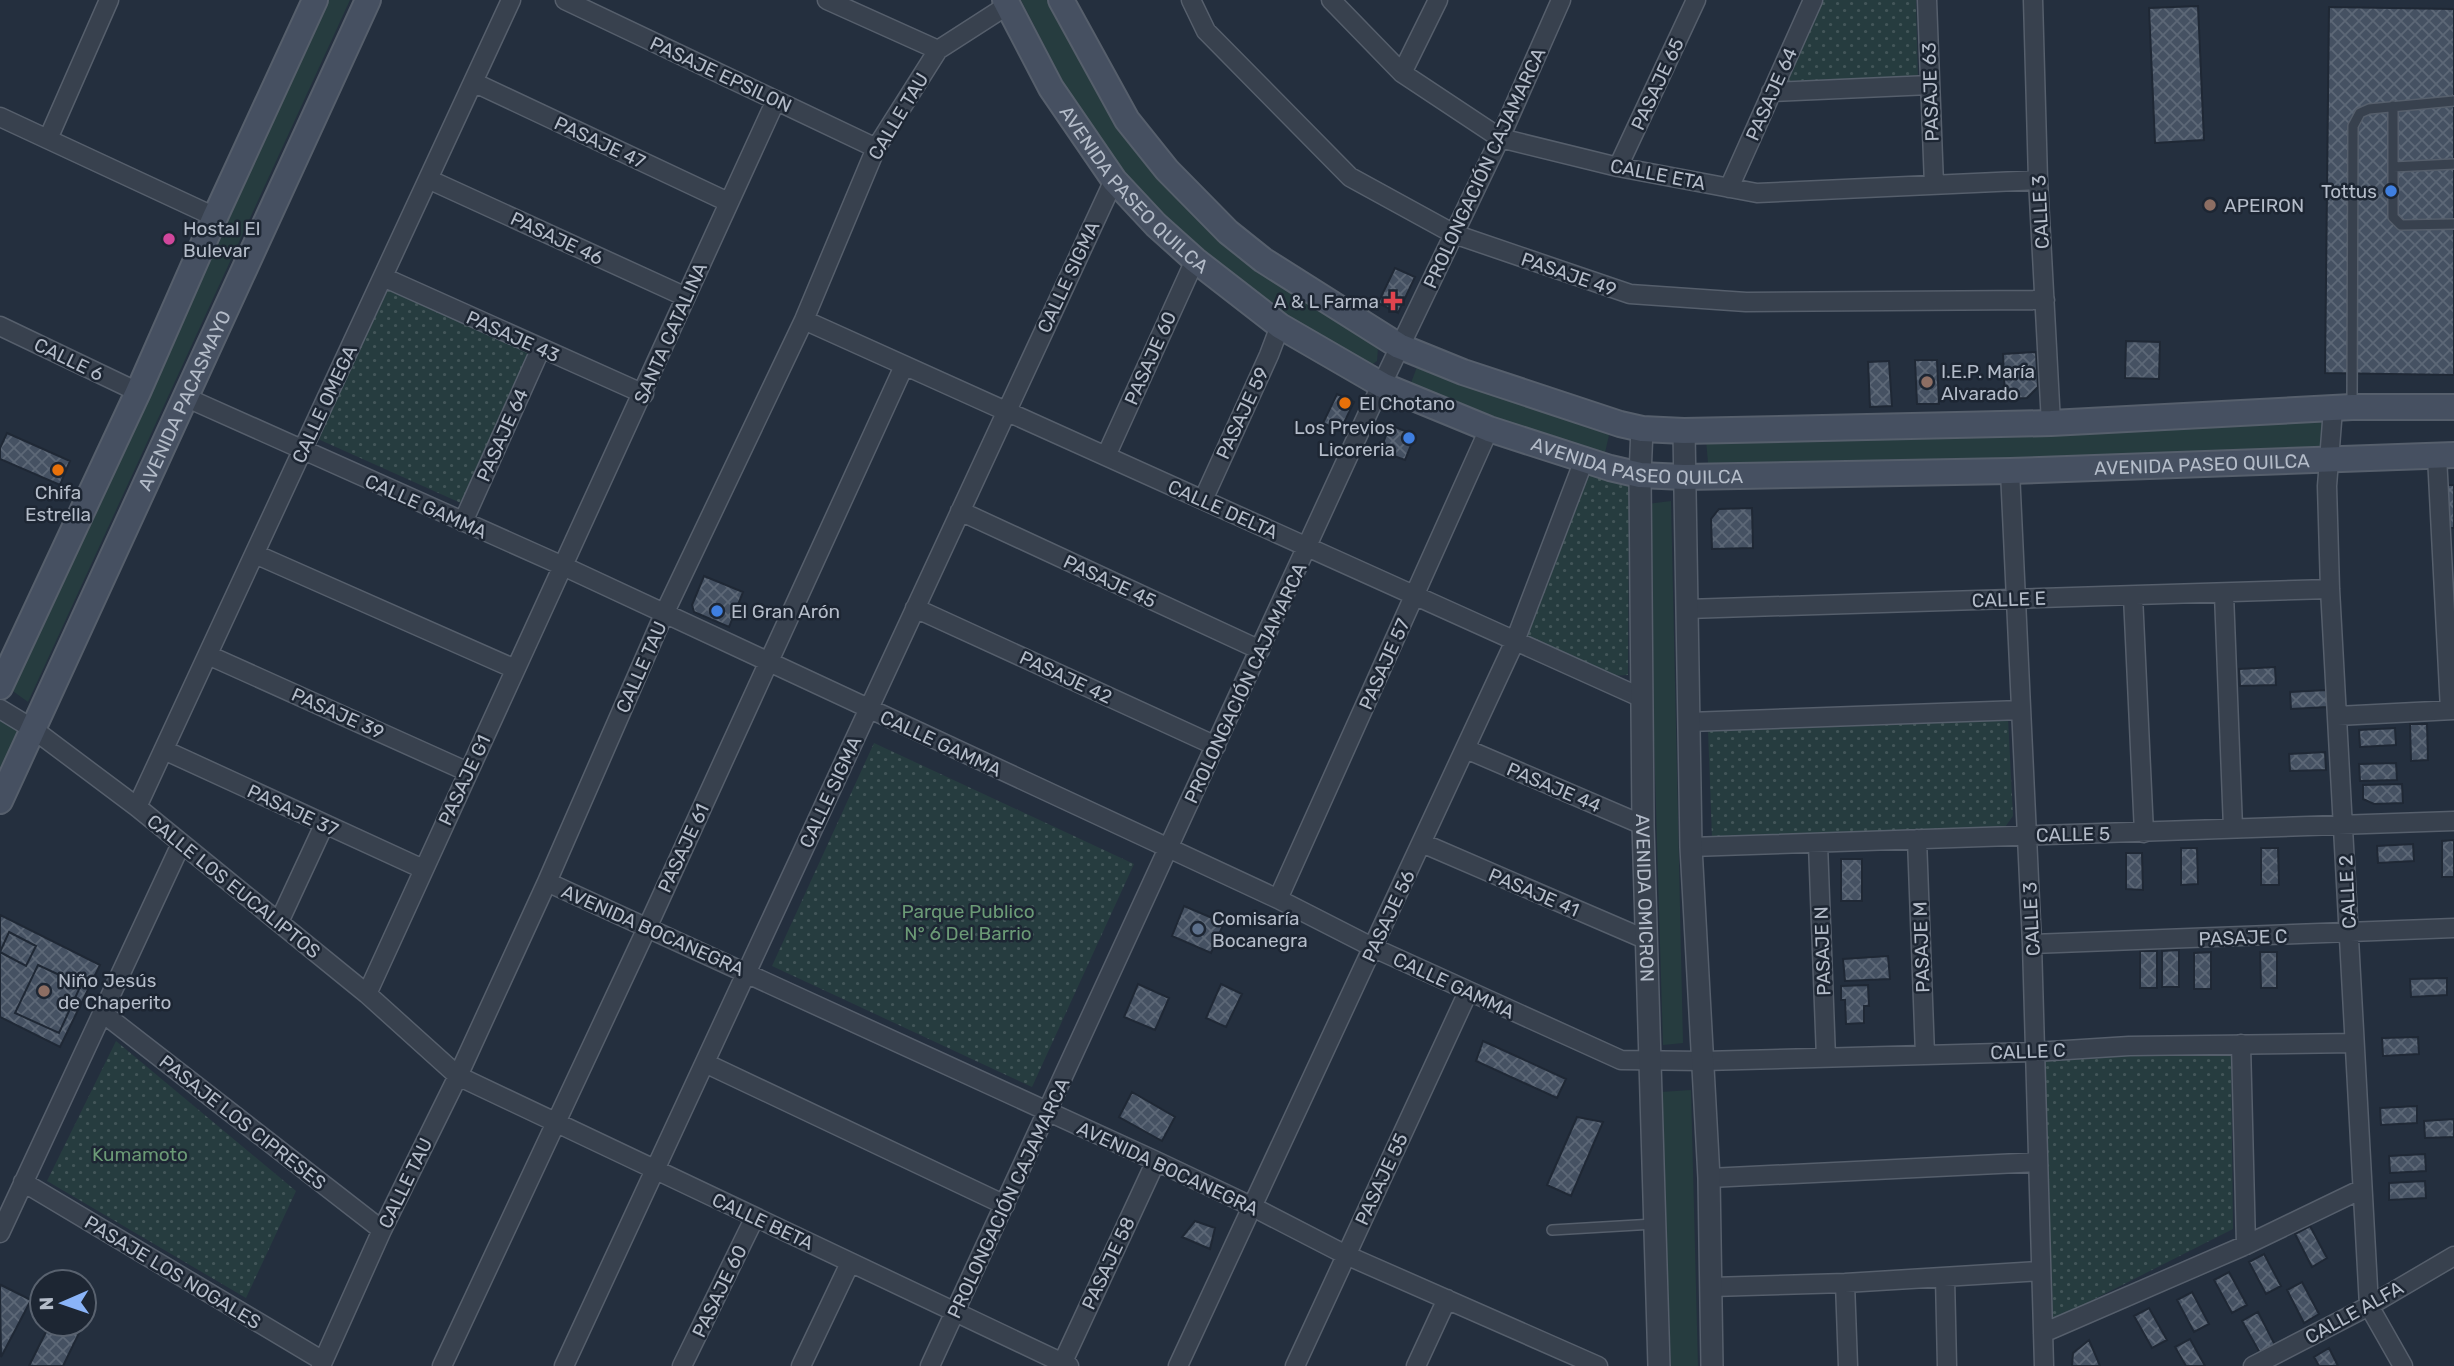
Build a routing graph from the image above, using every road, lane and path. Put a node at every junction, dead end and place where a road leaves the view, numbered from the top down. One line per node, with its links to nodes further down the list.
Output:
1 (109, 0): 27 (street)
2 (315, 0): 38 (main road)
3 (368, 0): 54 (main road, AVENIDA PACASMAYO)
4 (511, 0): 19 (street, CALLE OMEGA)
5 (565, 0): 22 (street, PASAJE EPSILON)
6 (827, 0): 17 (street)
7 (1061, 0): 48 (main road, AVENIDA PASEO QUILCA)
8 (1191, 0): 40 (street, PASAJE 49)
9 (1331, 0): 18 (street, CALLE ETA)
10 (1438, 0): 18 (street)
11 (1561, 0): 26 (street, PROLONGACIÓN CAJAMARCA)
12 (1696, 0): 30 (street, PASAJE 65)
13 (1813, 0): 21 (street, PASAJE 64)
14 (1927, 0): 20 (street, PASAJE 63)
15 (2033, 0): 34 (street, CALLE 3)
16 (1006, 3): 17 (street, CALLE TAU); 33 (main road, AVENIDA PASEO QUILCA)
17 (938, 50): 28 (street, CALLE TAU)
18 (1402, 73): 26 (street, CALLE ETA)
19 (472, 82): 32 (street, CALLE OMEGA); 37 (street, PASAJE 47)
20 (1930, 85): 21 (street); 35 (street, PASAJE 63)
21 (1772, 92): 36 (street, PASAJE 64)
22 (776, 100): 28 (street, PASAJE EPSILON); 37 (street, SANTA CATALINA)
23 (2454, 101): 24 (lane)
24 (2393, 106): 31 (lane); 56 (lane)
25 (0, 117): 27 (street)
26 (1500, 138): 30 (street, CALLE ETA); 40 (street, PROLONGACIÓN CAJAMARCA)
27 (48, 139): 38 (street)
28 (876, 148): 45 (street, CALLE TAU)
29 (2454, 164): 31 (lane)
30 (1618, 167): 36 (street, CALLE ETA)
31 (2393, 167): 39 (lane)
32 (428, 179): 42 (street, CALLE OMEGA); 43 (street, PASAJE 46)
33 (1114, 180): 41 (main road, AVENIDA PASEO QUILCA); 57 (street, CALLE SIGMA)
34 (2038, 180): 35 (street, CALLE ETA); 44 (street, CALLE 3)
35 (1934, 185): 36 (street, CALLE ETA)
36 (1729, 188)
37 (729, 202): 43 (street, SANTA CATALINA)
38 (215, 218): 52 (main road)
39 (2454, 224)
40 (1454, 234): 44 (street, PASAJE 49); 48 (street, PROLONGACIÓN CAJAMARCA)
41 (1195, 260): 47 (main road, AVENIDA PASEO QUILCA); 63 (street, PASAJE 60)
42 (383, 277): 49 (street, PASAJE 43); 62 (street, CALLE OMEGA)
43 (686, 297): 53 (street, SANTA CATALINA)
44 (2045, 300): 58 (street, CALLE 3)
45 (804, 320): 50 (street, CALLE DELTA); 83 (street, CALLE TAU)
46 (0, 326): 52 (street, CALLE 6)
47 (1280, 326): 51 (main road, AVENIDA PASEO QUILCA); 70 (street, PASAJE 59)
48 (1399, 346): 51 (street, PROLONGACIÓN CAJAMARCA); 60 (main road, AVENIDA PASEO QUILCA)
49 (541, 348): 53 (street, PASAJE 43); 72 (street, PASAJE 64)
50 (904, 366): 57 (street, CALLE DELTA); 87 (street, PASAJE 61)
51 (1382, 385): 59 (main road, AVENIDA PASEO QUILCA); 73 (street, PROLONGACIÓN CAJAMARCA)
52 (138, 392): 89 (main road)
53 (644, 394): 75 (street, SANTA CATALINA)
54 (185, 397): 62 (street, CALLE GAMMA); 97 (main road, AVENIDA PACASMAYO)
55 (2454, 407): 56 (main road, AVENIDA PASEO QUILCA)
56 (2343, 408): 58 (main road, AVENIDA PASEO QUILCA); 66 (street, CALLE 2)
57 (1006, 412): 63 (street, CALLE DELTA); 71 (street, CALLE SIGMA)
58 (2051, 423): 61 (main road, AVENIDA PASEO QUILCA)
59 (1489, 429): 65 (main road, AVENIDA PASEO QUILCA); 78 (street, PASAJE 57)
60 (1642, 429): 61 (main road, AVENIDA PASEO QUILCA); 68 (street, AVENIDA OMICRON)
61 (1684, 431): 69 (street)
62 (302, 451): 72 (street, CALLE GAMMA); 74 (street, CALLE OMEGA)
63 (1106, 456): 70 (street, CALLE DELTA)
64 (2446, 456): 66 (main road, AVENIDA PASEO QUILCA); 94 (street)
65 (1584, 460): 68 (main road, AVENIDA PASEO QUILCA); 84 (street, PASAJE 56)
66 (2330, 460): 67 (main road, AVENIDA PASEO QUILCA); 76 (street, CALLE 2)
67 (2010, 471): 69 (main road, AVENIDA PASEO QUILCA); 80 (street, CALLE 3)
68 (1640, 475): 69 (main road, AVENIDA PASEO QUILCA); 90 (street, AVENIDA OMICRON)
69 (1684, 477): 82 (street)
70 (1203, 500): 73 (street, CALLE DELTA)
71 (960, 511): 81 (street, CALLE SIGMA); 85 (street, PASAJE 45)
72 (463, 522): 75 (street, CALLE GAMMA)
73 (1307, 547): 78 (street, CALLE DELTA); 85 (street, PROLONGACIÓN CAJAMARCA)
74 (255, 554): 86 (street, CALLE OMEGA); 88 (street)
75 (563, 566): 83 (street, CALLE GAMMA); 88 (street, PASAJE G1)
76 (2330, 589): 77 (street, CALLE E); 95 (street, CALLE 2)
77 (2224, 594): 79 (street, CALLE E); 108 (street)
78 (1415, 596): 84 (street, CALLE DELTA); 119 (street, PASAJE 57)
79 (2133, 596): 80 (street, CALLE E); 109 (street)
80 (2017, 598): 82 (street, CALLE E); 93 (street, CALLE 3)
81 (915, 608): 92 (street, CALLE SIGMA); 98 (street, PASAJE 42)
82 (1687, 609): 96 (street)
83 (664, 614): 87 (street, CALLE GAMMA); 118 (street, CALLE TAU)
84 (1515, 641): 90 (street, CALLE DELTA); 99 (street, PASAJE 56)
85 (1260, 650): 98 (street, PROLONGACIÓN CAJAMARCA)
86 (208, 655): 100 (street, CALLE OMEGA); 101 (street, PASAJE 39)
87 (768, 663): 92 (street, CALLE GAMMA); 121 (street, PASAJE 61)
88 (515, 669): 101 (street, PASAJE G1)
89 (0, 687)
90 (1642, 698): 106 (street, AVENIDA OMICRON)
91 (0, 709): 97 (street, CALLE LOS EUCALIPTOS)
92 (868, 709): 116 (street, CALLE GAMMA); 127 (street, CALLE SIGMA)
93 (2021, 710): 96 (street); 110 (street, CALLE 3)
94 (2452, 710): 95 (street)
95 (2337, 716): 107 (street, CALLE 2)
96 (1689, 722): 115 (street)
97 (33, 729): 102 (main road, AVENIDA PACASMAYO); 103 (street, CALLE LOS EUCALIPTOS)
98 (1216, 746): 116 (street, PROLONGACIÓN CAJAMARCA)
99 (1466, 749): 106 (street, PASAJE 44); 112 (street, PASAJE 56)
100 (164, 750): 103 (street, CALLE OMEGA); 105 (street, PASAJE 37)
101 (468, 772): 117 (street, PASAJE G1)
102 (0, 801)
103 (137, 807): 113 (street, CALLE LOS EUCALIPTOS)
104 (2454, 821): 107 (street, CALLE 5)
105 (324, 825): 117 (street, PASAJE 37); 120 (street)
106 (1643, 825): 124 (street, AVENIDA OMICRON)
107 (2343, 826): 108 (street, CALLE 5); 123 (street, CALLE 2)
108 (2233, 828): 109 (street, CALLE 5)
109 (2144, 833): 110 (street, CALLE 5)
110 (2027, 835): 111 (street, CALLE 5); 125 (street, CALLE 3)
111 (1917, 839): 114 (street, CALLE 5); 134 (street, PASAJE M)
112 (1422, 843): 124 (street, PASAJE 41); 126 (street, PASAJE 56)
113 (181, 844): 120 (street, CALLE LOS EUCALIPTOS); 130 (street)
114 (1818, 844): 115 (street, CALLE 5); 135 (street, PASAJE N)
115 (1691, 847): 136 (street)
116 (1168, 848): 119 (street, CALLE GAMMA); 140 (street, PROLONGACIÓN CAJAMARCA)
117 (423, 869): 129 (street, PASAJE G1)
118 (547, 882): 121 (street, AVENIDA BOCANEGRA); 139 (street, CALLE TAU)
119 (1278, 899): 126 (street, CALLE GAMMA)
120 (279, 922): 129 (street, CALLE LOS EUCALIPTOS)
121 (647, 928): 127 (street, AVENIDA BOCANEGRA); 141 (street, PASAJE 61)
122 (2454, 929): 123 (street, PASAJE C)
123 (2350, 933): 125 (street, PASAJE C); 131 (street, CALLE 2)
124 (1647, 940): 137 (street, AVENIDA OMICRON)
125 (2032, 944): 133 (street, CALLE 3)
126 (1374, 948): 128 (street, CALLE GAMMA); 149 (street, PASAJE 56)
127 (747, 973): 138 (street, CALLE SIGMA); 140 (street, AVENIDA BOCANEGRA)
128 (1468, 992): 137 (street, CALLE GAMMA); 156 (street, PASAJE 55)
129 (367, 995): 139 (street, CALLE LOS EUCALIPTOS)
130 (104, 1014): 146 (street); 152 (street, PASAJE LOS CIPRESES)
131 (2354, 1043): 132 (street, CALLE C); 147 (street, CALLE 2)
132 (2241, 1044): 133 (street, CALLE C); 155 (street)
133 (2035, 1052): 134 (street, CALLE C); 143 (street, CALLE 3)
134 (1925, 1055): 135 (street, CALLE C)
135 (1826, 1058): 136 (street, CALLE C)
136 (1703, 1061): 137 (street, CALLE GAMMA); 145 (street)
137 (1651, 1062): 151 (street, AVENIDA OMICRON)
138 (705, 1063): 144 (street, CALLE SIGMA); 148 (street)
139 (458, 1076): 141 (street, CALLE BETA); 152 (street, CALLE TAU)
140 (1047, 1113): 142 (street, AVENIDA BOCANEGRA); 148 (street, PROLONGACIÓN CAJAMARCA)
141 (556, 1123): 144 (street, CALLE BETA); 169 (street, PASAJE 61)
142 (1156, 1161): 149 (street, AVENIDA BOCANEGRA); 168 (street, PASAJE 58)
143 (2038, 1162): 145 (street); 159 (street, CALLE 3)
144 (655, 1170): 150 (street, CALLE BETA); 170 (street, CALLE SIGMA)
145 (1709, 1178): 162 (street)
146 (23, 1182): 154 (street); 167 (street, PASAJE LOS NOGALES)
147 (2362, 1189): 155 (street); 164 (street, CALLE 2)
148 (1005, 1205): 165 (street, PROLONGACIÓN CAJAMARCA)
149 (1251, 1206): 156 (street, AVENIDA BOCANEGRA); 174 (street, PASAJE 56)
150 (755, 1217): 158 (street, CALLE BETA); 171 (street, PASAJE 60)
151 (1656, 1224): 153 (lane); 178 (street, AVENIDA OMICRON)
152 (382, 1230): 167 (street, CALLE TAU)
153 (1552, 1230)
154 (0, 1233)
155 (2246, 1245): 166 (street)
156 (1346, 1255): 163 (street, AVENIDA BOCANEGRA); 175 (street, PASAJE 55)
157 (2454, 1256): 164 (street, CALLE ALFA)
158 (850, 1262): 165 (street, CALLE BETA); 172 (street)
159 (2040, 1271): 160 (street); 166 (street, CALLE 3)
160 (1945, 1277): 161 (street); 181 (street)
161 (1845, 1283): 162 (street); 180 (street)
162 (1711, 1287): 179 (street)
163 (1447, 1298): 176 (street); 177 (street, AVENIDA BOCANEGRA)
164 (2369, 1306): 183 (street, CALLE ALFA); 184 (street, CALLE 2)
165 (955, 1312): 168 (street, CALLE BETA); 173 (street, PROLONGACIÓN CAJAMARCA)
166 (2043, 1333): 182 (street, CALLE 3)
167 (322, 1363)
168 (1064, 1365)
169 (442, 1366)
170 (564, 1366)
171 (682, 1366)
172 (801, 1366)
173 (930, 1366)
174 (1178, 1366)
175 (1295, 1366)
176 (1416, 1366)
177 (1598, 1366)
178 (1659, 1366)
179 (1712, 1366)
180 (1848, 1366)
181 (1947, 1366)
182 (2044, 1366)
183 (2253, 1366)
184 (2403, 1366)

